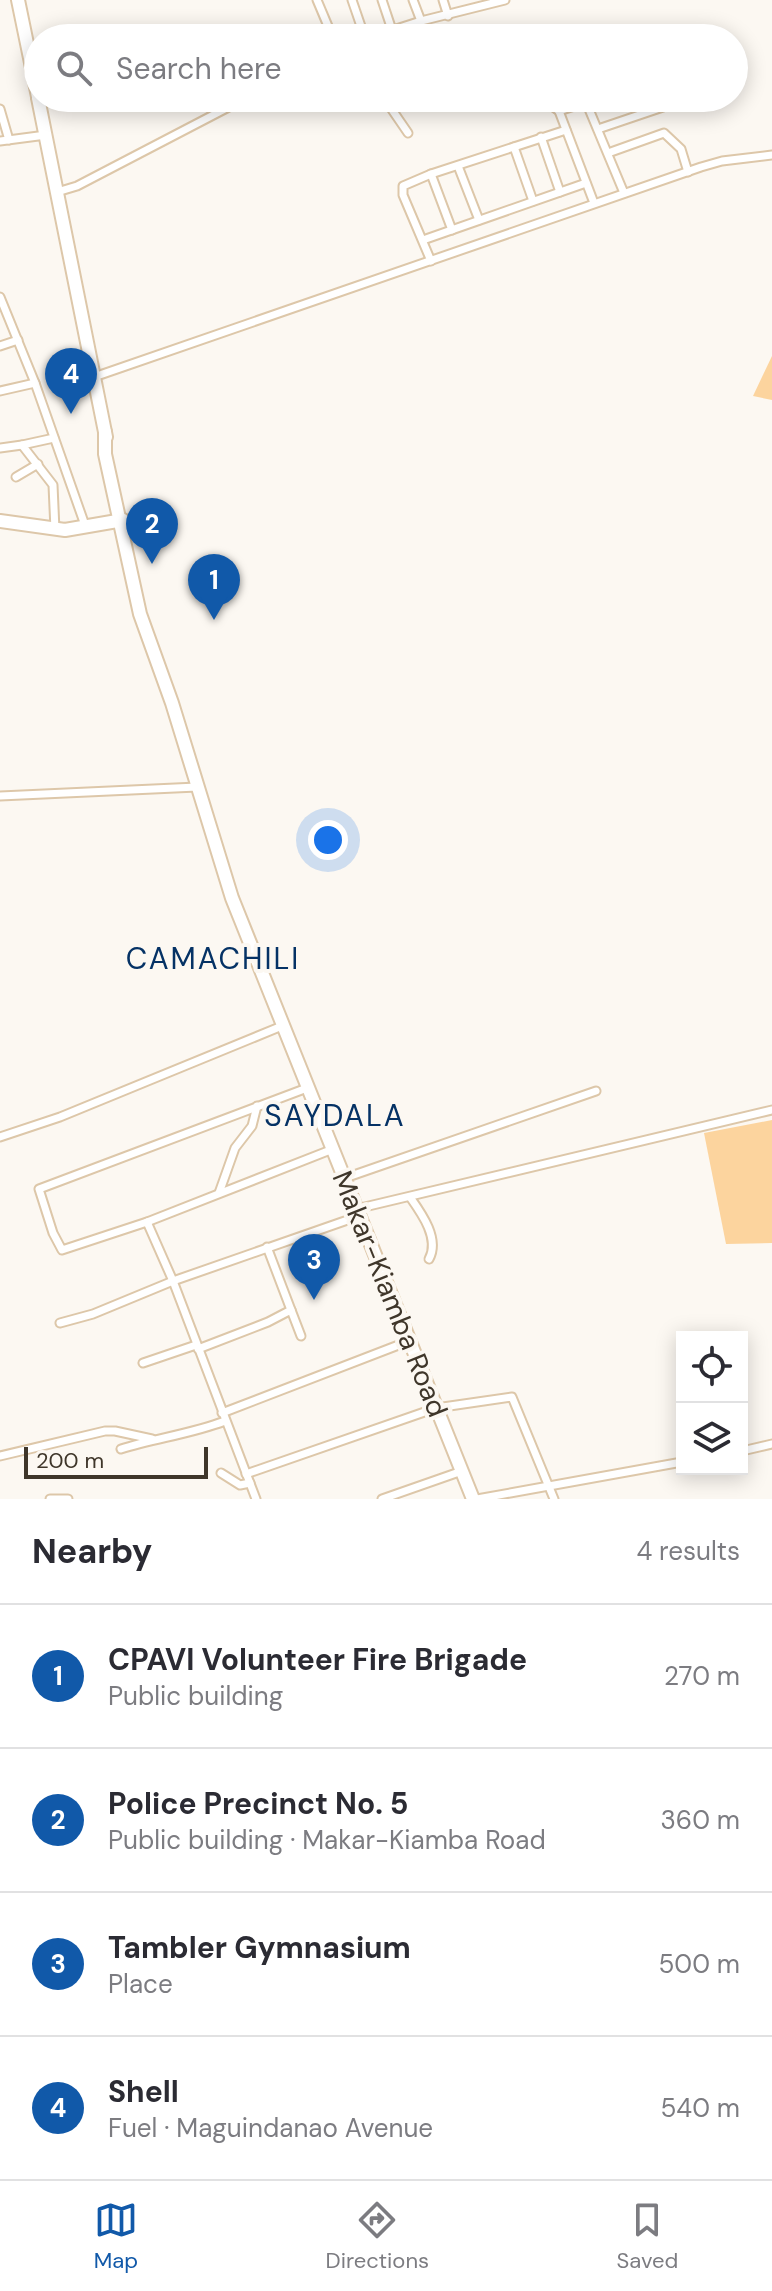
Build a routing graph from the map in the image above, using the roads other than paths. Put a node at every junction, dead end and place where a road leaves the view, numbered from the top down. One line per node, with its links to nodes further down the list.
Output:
1 (18, 0): 14 (main road, Makar-Kiamba Road)
2 (317, 0): 10 (street)
3 (352, 0): 11 (street)
4 (382, 0): 12 (street)
5 (413, 0): 9 (street)
6 (443, 0): 8 (street)
7 (500, 1): 8 (street)
8 (448, 16): 9 (street)
9 (421, 21): 13 (street)
10 (327, 24)
11 (361, 24)
12 (390, 24)
13 (411, 24)
14 (24, 29)
15 (0, 109): 27 (street)
16 (41, 112): 25 (main road, Makar-Kiamba Road)
17 (219, 112): 36 (street)
18 (394, 112): 24 (street)
19 (559, 112): 23 (street)
20 (589, 112): 22 (street)
21 (648, 112): 22 (street)
22 (598, 129): 30 (street)
23 (566, 130): 26 (street); 35 (street)
24 (408, 133)
25 (46, 135): 27 (street); 36 (main road, Makar-Kiamba Road)
26 (541, 137): 29 (street); 37 (street)
27 (9, 140): 28 (street)
28 (0, 141)
29 (514, 147): 32 (street); 39 (street)
30 (608, 153): 33 (street); 38 (street)
31 (772, 155): 33 (street)
32 (458, 166): 34 (street); 41 (street)
33 (688, 172): 38 (street)
34 (431, 174): 42 (street); 43 (street)
35 (586, 183): 37 (street); 40 (street)
36 (57, 192): 48 (main road, Makar-Kiamba Road)
37 (560, 192): 39 (street)
38 (624, 193): 40 (street)
39 (533, 201): 41 (street)
40 (594, 203): 44 (street)
41 (479, 220): 42 (street)
42 (452, 230): 43 (street)
43 (423, 240): 44 (street)
44 (431, 261): 48 (street)
45 (1, 301): 46 (street)
46 (18, 340): 47 (street); 49 (street)
47 (0, 346)
48 (94, 377): 51 (main road, Makar-Kiamba Road)
49 (35, 383): 50 (street); 52 (street)
50 (0, 391)
51 (105, 432): 57 (main road, Makar-Kiamba Road); 59 (main road, Makar-Kiamba Road)
52 (54, 438): 53 (street); 60 (street)
53 (22, 445): 54 (street); 55 (street)
54 (0, 448)
55 (38, 464): 56 (street); 61 (street)
56 (16, 477)
57 (114, 498): 59 (main road, Makar-Kiamba Road); 60 (main road)
58 (0, 521): 61 (main road)
59 (122, 521): 60 (main road); 62 (main road, Makar-Kiamba Road); 63 (main road, Makar-Kiamba Road)
60 (94, 526): 61 (main road); 62 (main road)
61 (55, 530)
62 (124, 546): 63 (main road, Makar-Kiamba Road)
63 (150, 636): 64 (main road, Makar-Kiamba Road)
64 (197, 787): 65 (street); 66 (main road, Makar-Kiamba Road)
65 (0, 796)
66 (282, 1026): 67 (main road, Makar-Kiamba Road); 71 (street)
67 (307, 1088): 69 (street); 72 (main road, Makar-Kiamba Road)
68 (596, 1091): 73 (street)
69 (257, 1106): 74 (street); 77 (street)
70 (772, 1110): 75 (street)
71 (0, 1137)
72 (333, 1149): 73 (main road, Makar-Kiamba Road); 74 (street)
73 (345, 1178): 76 (main road, Makar-Kiamba Road)
74 (219, 1193): 77 (street)
75 (410, 1197): 76 (street); 79 (street)
76 (357, 1212): 78 (street); 84 (main road, Makar-Kiamba Road)
77 (147, 1222): 80 (street)
78 (267, 1247): 80 (street); 81 (street)
79 (429, 1259)
80 (173, 1281): 82 (street); 85 (street)
81 (291, 1310): 83 (street); 85 (street)
82 (60, 1323)
83 (301, 1336)
84 (409, 1341): 87 (main road, Makar-Kiamba Road); 88 (street)
85 (197, 1347): 86 (street); 88 (street)
86 (143, 1363)
87 (436, 1408): 95 (main road, Makar-Kiamba Road); 97 (street); 99 (street)
88 (224, 1417): 89 (street); 97 (street)
89 (152, 1439): 91 (street); 93 (street)
90 (772, 1444): 92 (street)
91 (121, 1449)
92 (748, 1450)
93 (0, 1456)
94 (676, 1463): 99 (street)
95 (462, 1471): 103 (street); 104 (main road, Makar-Kiamba Road)
96 (221, 1473): 98 (street)
97 (246, 1474): 98 (street)
98 (250, 1483): 102 (street)
99 (549, 1484): 104 (street); 105 (street)
100 (50, 1499): 101 (street)
101 (68, 1499)
102 (256, 1499)
103 (382, 1499)
104 (475, 1499)
105 (554, 1499)

